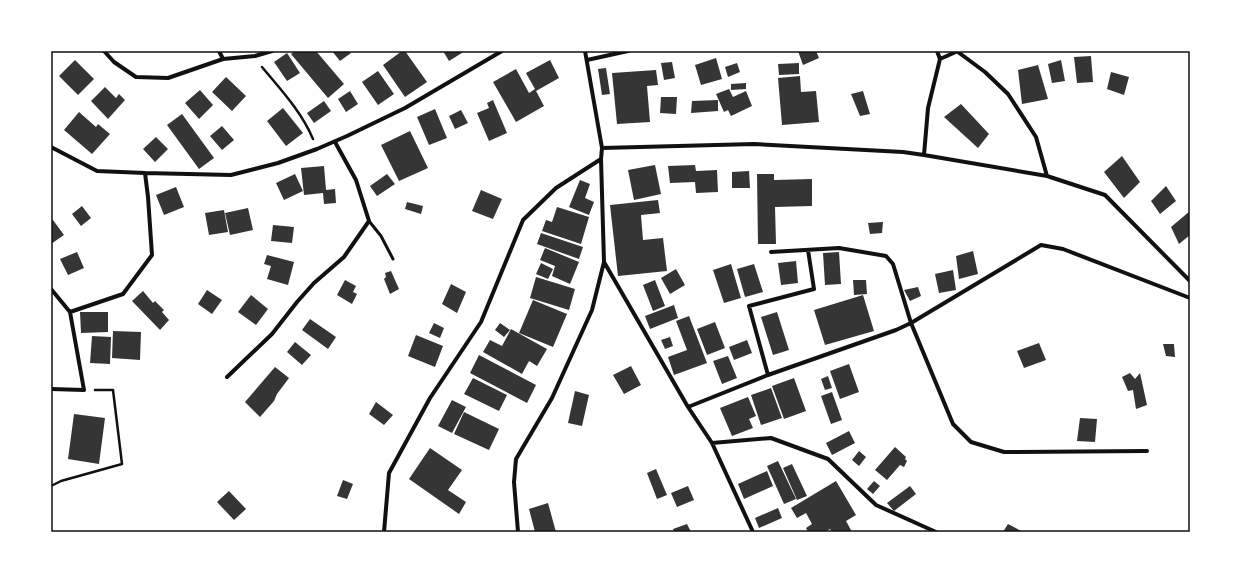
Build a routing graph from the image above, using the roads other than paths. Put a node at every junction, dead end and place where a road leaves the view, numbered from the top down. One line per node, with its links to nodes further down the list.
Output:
1 (104, 51): 9 (street)
2 (218, 51): 9 (street)
3 (272, 51): 9 (street)
4 (502, 51): 12 (street)
5 (585, 51): 11 (street)
6 (628, 51): 11 (street)
7 (937, 51): 10 (street)
8 (958, 51): 10 (street); 18 (street)
9 (223, 59)
10 (940, 59): 15 (street)
11 (587, 60): 14 (street)
12 (335, 142): 17 (street); 19 (street)
13 (51, 147): 17 (street)
14 (602, 148): 15 (street); 16 (street)
15 (924, 154): 18 (street)
16 (601, 159): 23 (street); 35 (street)
17 (144, 173): 27 (street)
18 (1047, 176): 24 (street)
19 (369, 221): 22 (lane); 30 (street)
20 (808, 250): 21 (street); 28 (street); 29 (street)
21 (771, 252)
22 (392, 259)
23 (604, 262): 32 (street); 36 (street)
24 (1190, 281)
25 (51, 289): 27 (street)
26 (1190, 298): 28 (street)
27 (70, 312): 31 (street)
28 (912, 323): 29 (street); 34 (street)
29 (768, 375): 32 (street)
30 (227, 377)
31 (51, 389)
32 (688, 407): 33 (street)
33 (712, 443): 37 (street); 38 (street)
34 (1147, 451)
35 (384, 532)
36 (518, 532)
37 (753, 532)
38 (936, 532)

